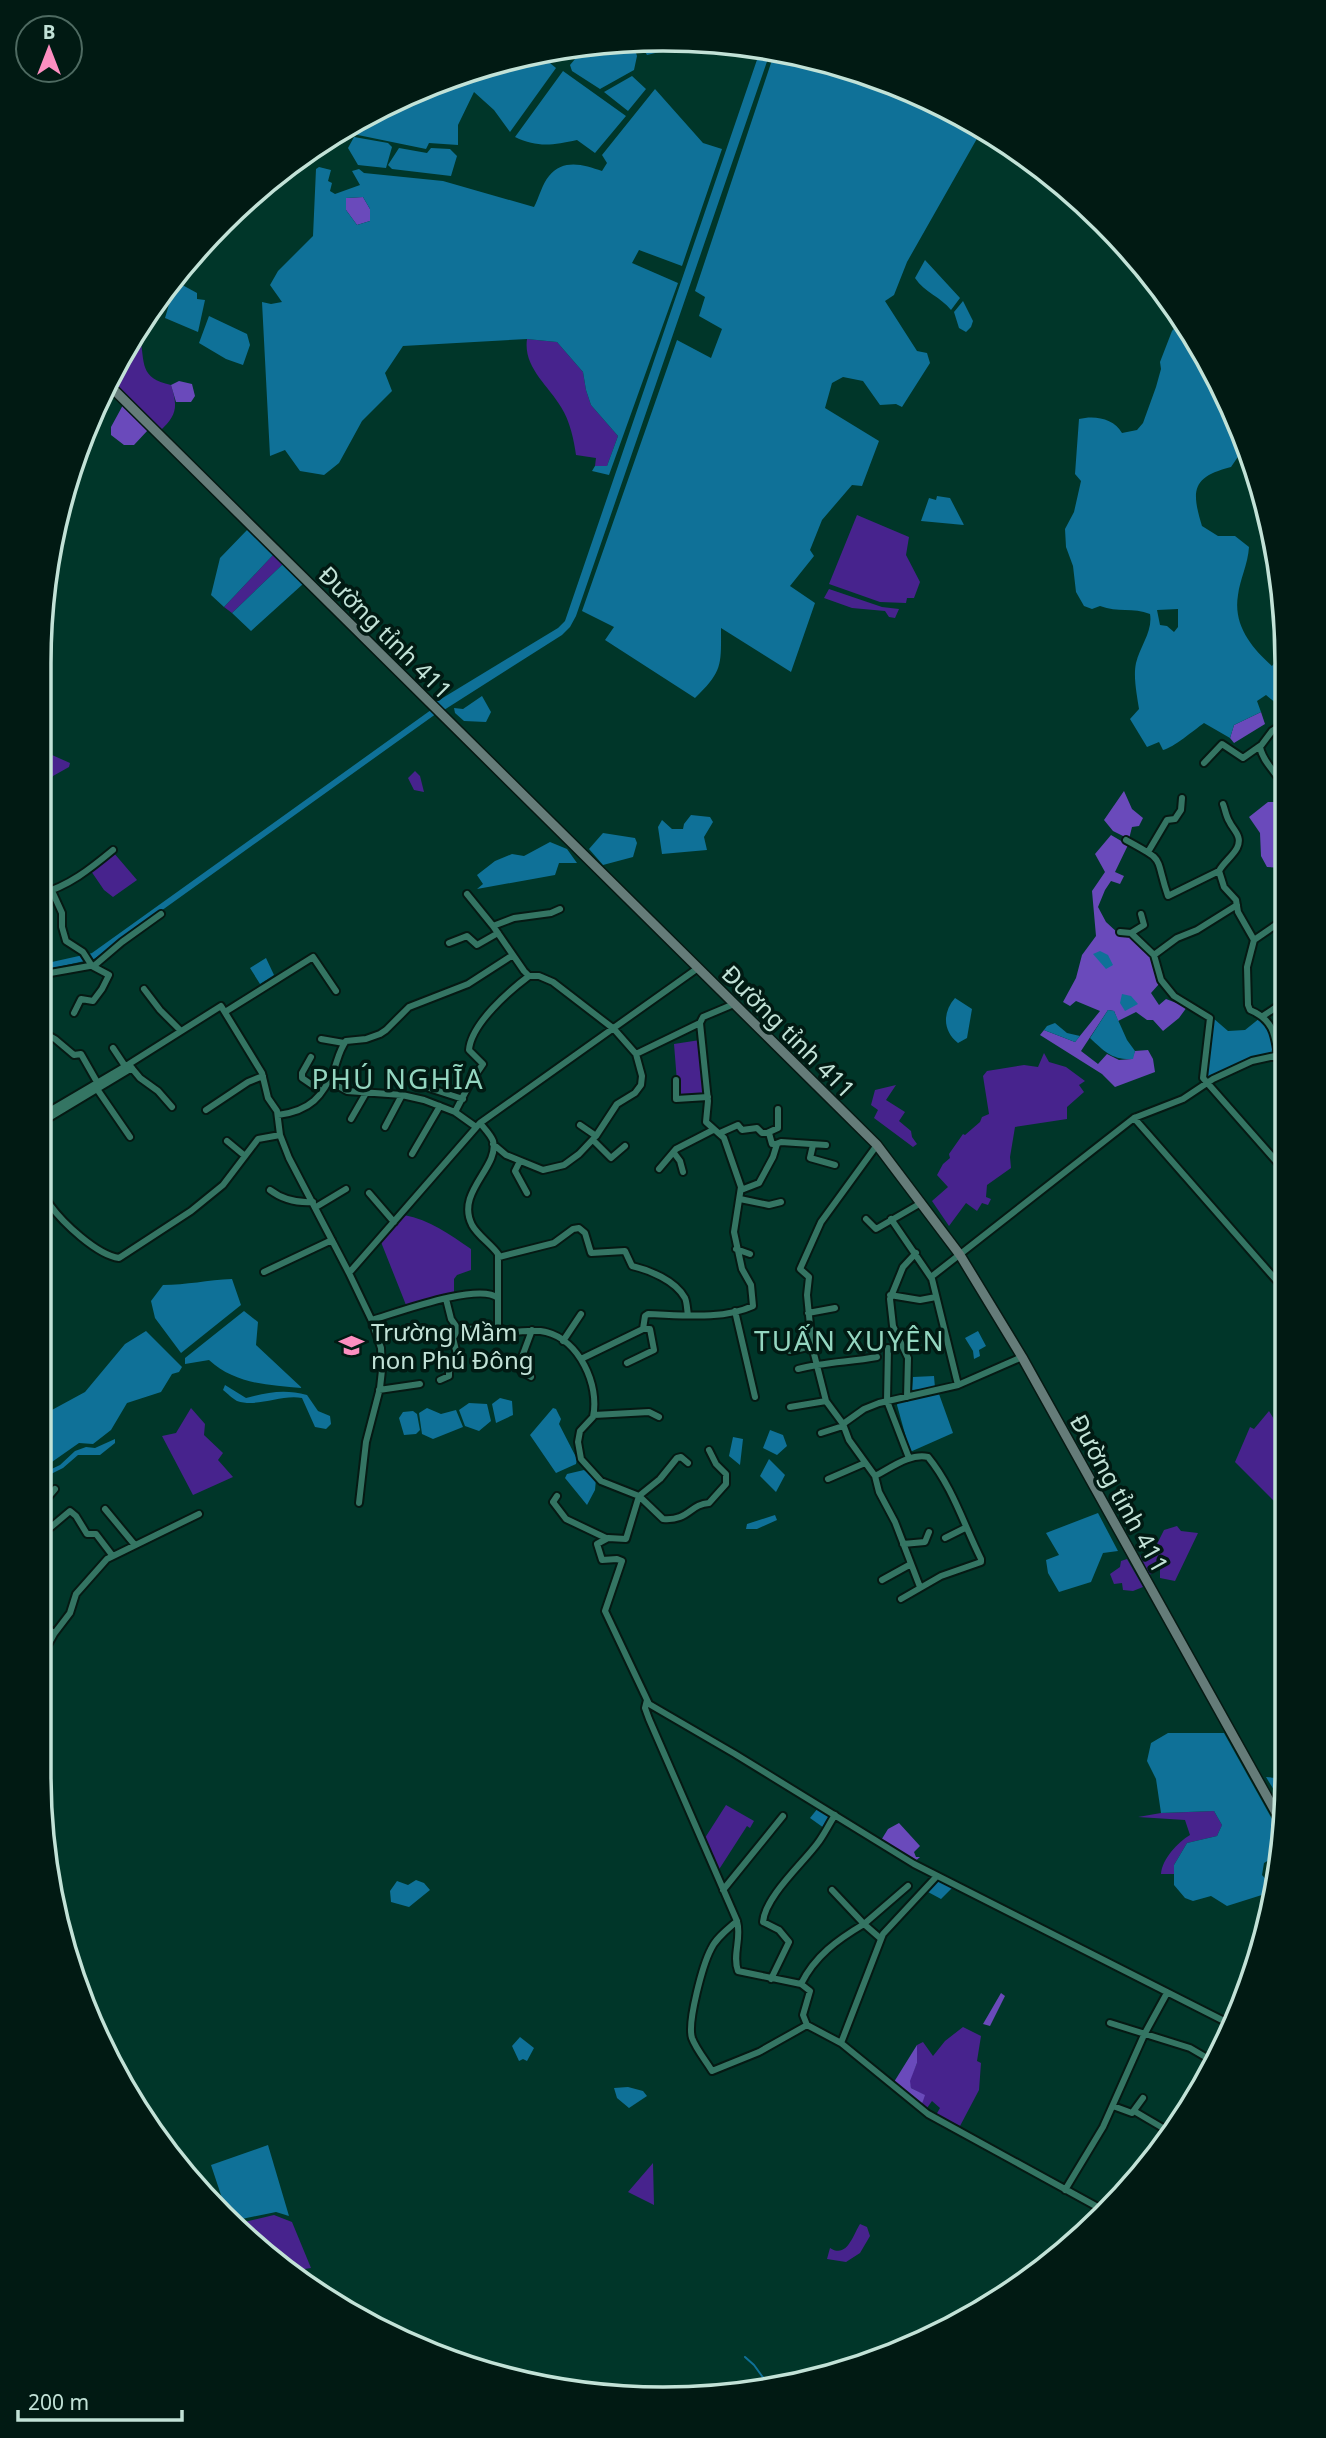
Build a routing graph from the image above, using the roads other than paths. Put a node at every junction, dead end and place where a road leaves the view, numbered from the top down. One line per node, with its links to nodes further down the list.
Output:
1 (115, 391): 28 (main road, Đường tỉnh 411)
2 (1275, 729): 3 (street)
3 (1260, 746): 4 (street); 5 (street)
4 (1204, 763)
5 (1275, 774)
6 (1182, 798): 10 (street)
7 (1223, 804): 11 (street)
8 (1126, 841): 10 (street)
9 (113, 850): 12 (street)
10 (1148, 852): 11 (street)
11 (1219, 871): 14 (street)
12 (52, 891): 27 (street)
13 (470, 896): 18 (street)
14 (1237, 905): 23 (street); 26 (street)
15 (560, 908): 18 (street)
16 (161, 914): 27 (street)
17 (1141, 914): 22 (street)
18 (493, 926): 21 (street)
19 (1275, 926): 23 (street)
20 (1119, 932): 22 (street)
21 (498, 933): 24 (street); 25 (street)
22 (1130, 933): 26 (street)
23 (1254, 940): 37 (street)
24 (449, 943)
25 (513, 955): 30 (street); 44 (street)
26 (1154, 955): 53 (street)
27 (92, 966): 29 (street); 36 (street)
28 (698, 968): 33 (main road, Đường tỉnh 411); 39 (street)
29 (51, 973)
30 (529, 976): 39 (street); 60 (street)
31 (144, 989): 40 (street)
32 (336, 991): 35 (street)
33 (734, 1004): 38 (street); 84 (main road, Đường tỉnh 411)
34 (1275, 1008): 37 (street)
35 (223, 1009): 40 (street); 50 (street)
36 (74, 1013)
37 (1264, 1016): 41 (street)
38 (700, 1023): 46 (street); 59 (street)
39 (614, 1029): 46 (street); 71 (street)
40 (181, 1031): 49 (street)
41 (1275, 1032)
42 (51, 1037): 54 (street)
43 (321, 1039): 44 (street)
44 (344, 1043): 52 (street)
45 (113, 1048): 49 (street)
46 (636, 1054): 78 (street)
47 (1275, 1055): 53 (street)
48 (311, 1057): 56 (street)
49 (129, 1067): 54 (street); 62 (street)
50 (263, 1076): 64 (street); 67 (street)
51 (676, 1080): 59 (street)
52 (329, 1081): 56 (street); 57 (street)
53 (1206, 1083): 69 (street); 89 (street)
54 (97, 1086): 65 (street); 68 (street); 77 (street)
55 (429, 1088): 60 (street)
56 (321, 1091): 67 (street)
57 (366, 1093): 58 (street); 70 (street)
58 (402, 1095): 61 (street); 73 (street)
59 (708, 1097): 74 (street)
60 (463, 1099): 66 (street)
61 (440, 1106): 66 (street); 87 (street)
62 (172, 1107)
63 (778, 1109): 75 (street)
64 (206, 1110)
65 (51, 1111)
66 (455, 1112): 71 (street)
67 (278, 1115): 76 (street)
68 (51, 1116)
69 (1134, 1118): 111 (street); 116 (street)
70 (351, 1119)
71 (478, 1125): 80 (street); 106 (street)
72 (580, 1125): 78 (street)
73 (385, 1127)
74 (716, 1131): 75 (street); 86 (street); 95 (street)
75 (767, 1133): 81 (street)
76 (280, 1135): 88 (street); 102 (street)
77 (130, 1137)
78 (595, 1138): 85 (street); 90 (street)
79 (227, 1141): 88 (street)
80 (494, 1144): 90 (street); 112 (street)
81 (776, 1144): 82 (street); 95 (street)
82 (813, 1145): 83 (street); 91 (street)
83 (826, 1145)
84 (877, 1145): 101 (main road, Đường tỉnh 411); 123 (street)
85 (625, 1146)
86 (674, 1153): 92 (street); 93 (street)
87 (412, 1154)
88 (245, 1156): 103 (street)
89 (1275, 1160)
90 (520, 1161): 98 (street)
91 (835, 1165)
92 (659, 1168)
93 (683, 1172)
94 (346, 1189): 102 (street)
95 (741, 1190): 99 (street)
96 (270, 1191): 102 (street)
97 (369, 1193): 106 (street)
98 (527, 1193)
99 (740, 1199): 100 (street); 108 (street)
100 (781, 1202)
101 (921, 1203): 105 (street); 111 (main road, Đường tỉnh 411)
102 (314, 1205): 107 (street)
103 (51, 1206)
104 (866, 1219): 105 (street)
105 (891, 1219): 109 (street)
106 (394, 1222): 114 (street)
107 (332, 1240): 113 (street); 114 (street)
108 (736, 1249): 110 (street); 122 (street)
109 (916, 1253): 115 (street); 117 (street)
110 (750, 1254)
111 (960, 1255): 115 (street); 136 (main road, Đường tỉnh 411)
112 (499, 1257): 119 (street); 125 (street)
113 (264, 1272)
114 (349, 1273): 126 (street)
115 (931, 1278): 118 (street)
116 (1275, 1279)
117 (890, 1295): 118 (street); 146 (street)
118 (936, 1297): 144 (street)
119 (498, 1298): 120 (street); 127 (street)
120 (446, 1299): 126 (street); 128 (street)
121 (835, 1308): 123 (street)
122 (735, 1311): 125 (street); 147 (street)
123 (808, 1312): 132 (street)
124 (581, 1314): 131 (street)
125 (688, 1315): 129 (street)
126 (372, 1320): 145 (street)
127 (499, 1328): 128 (street); 130 (street)
128 (458, 1329): 142 (street)
129 (643, 1329): 137 (street); 138 (street)
130 (531, 1330): 131 (street); 141 (street)
131 (564, 1340): 137 (street)
132 (812, 1346): 134 (street); 139 (street)
133 (888, 1348): 149 (street)
134 (790, 1351)
135 (877, 1357): 139 (street)
136 (1022, 1357): 144 (street); 184 (main road, Đường tỉnh 411)
137 (581, 1359): 151 (street)
138 (627, 1363)
139 (817, 1363): 140 (street); 148 (street)
140 (798, 1369)
141 (531, 1377)
142 (440, 1380)
143 (420, 1384): 145 (street)
144 (958, 1385): 146 (street)
145 (379, 1390): 165 (street)
146 (907, 1396): 149 (street)
147 (755, 1397)
148 (827, 1401): 150 (street); 153 (street)
149 (887, 1401): 153 (street); 156 (street)
150 (790, 1407)
151 (594, 1415): 152 (street); 164 (street)
152 (659, 1418)
153 (843, 1425): 154 (street); 158 (street)
154 (821, 1433)
155 (709, 1450): 164 (street)
156 (909, 1458): 159 (street); 169 (street)
157 (688, 1462): 164 (street)
158 (866, 1462): 159 (street); 160 (street)
159 (876, 1476): 174 (street)
160 (828, 1479)
161 (55, 1489): 162 (street)
162 (51, 1494)
163 (557, 1496): 171 (street)
164 (639, 1496): 171 (street)
165 (359, 1503)
166 (105, 1509): 173 (street)
167 (199, 1514): 173 (street)
168 (51, 1527): 175 (street)
169 (965, 1528): 172 (street); 178 (street)
170 (929, 1532): 174 (street)
171 (606, 1538): 183 (street)
172 (945, 1538)
173 (134, 1544): 175 (street)
174 (903, 1544): 176 (street)
175 (112, 1555): 181 (street)
176 (911, 1564): 177 (street); 178 (street)
177 (882, 1580)
178 (920, 1587): 179 (street)
179 (901, 1599)
180 (51, 1631): 181 (street)
181 (54, 1634): 182 (street)
182 (51, 1638)
183 (646, 1700): 185 (street); 189 (street)
184 (1274, 1809)
185 (835, 1815): 187 (street); 194 (street)
186 (783, 1816): 189 (street)
187 (936, 1877): 193 (street); 196 (street)
188 (908, 1886): 192 (street)
189 (723, 1890): 191 (street)
190 (832, 1890): 192 (street)
191 (737, 1921): 194 (street); 199 (street)
192 (864, 1924): 193 (street); 195 (street)
193 (880, 1938): 201 (street)
194 (771, 1979): 195 (street)
195 (801, 1984): 199 (street)
196 (1167, 1993): 197 (street); 200 (street)
197 (1224, 2021)
198 (1110, 2023): 200 (street)
199 (807, 2025): 201 (street)
200 (1144, 2035): 202 (street); 204 (street)
201 (841, 2043): 207 (street)
202 (1206, 2057)
203 (1143, 2098): 205 (street)
204 (1113, 2106): 205 (street); 207 (street)
205 (1135, 2111): 206 (street)
206 (1163, 2128)
207 (1065, 2190): 208 (street)
208 (1097, 2207)

